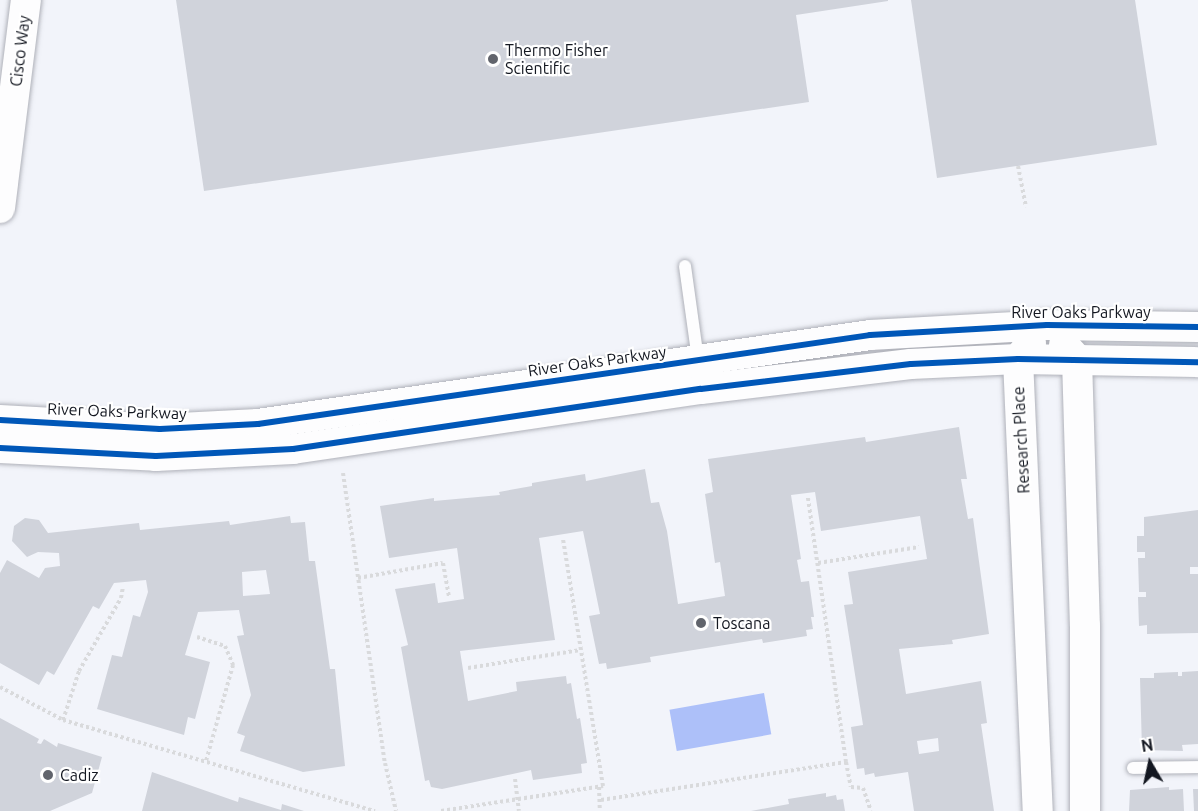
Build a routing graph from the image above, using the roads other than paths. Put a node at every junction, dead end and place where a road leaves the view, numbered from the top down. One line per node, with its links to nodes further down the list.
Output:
1 (26, 0): 2 (street, Cisco Way)
2 (0, 208)
3 (685, 266): 8 (lane)
4 (1047, 325): 5 (street, River Oaks Parkway); 6 (street); 7 (street); 8 (street, River Oaks Parkway)
5 (1198, 327)
6 (1018, 359): 7 (street); 10 (street); 17 (street, Research Place)
7 (1077, 359): 9 (street); 18 (street)
8 (698, 360): 10 (street); 11 (street, River Oaks Parkway)
9 (1198, 362)
10 (702, 389): 13 (street)
11 (405, 402): 12 (street, River Oaks Parkway); 13 (street)
12 (0, 420)
13 (410, 434): 14 (street)
14 (0, 448)
15 (1198, 767): 16 (lane)
16 (1133, 768)
17 (1038, 811)
18 (1085, 811)

